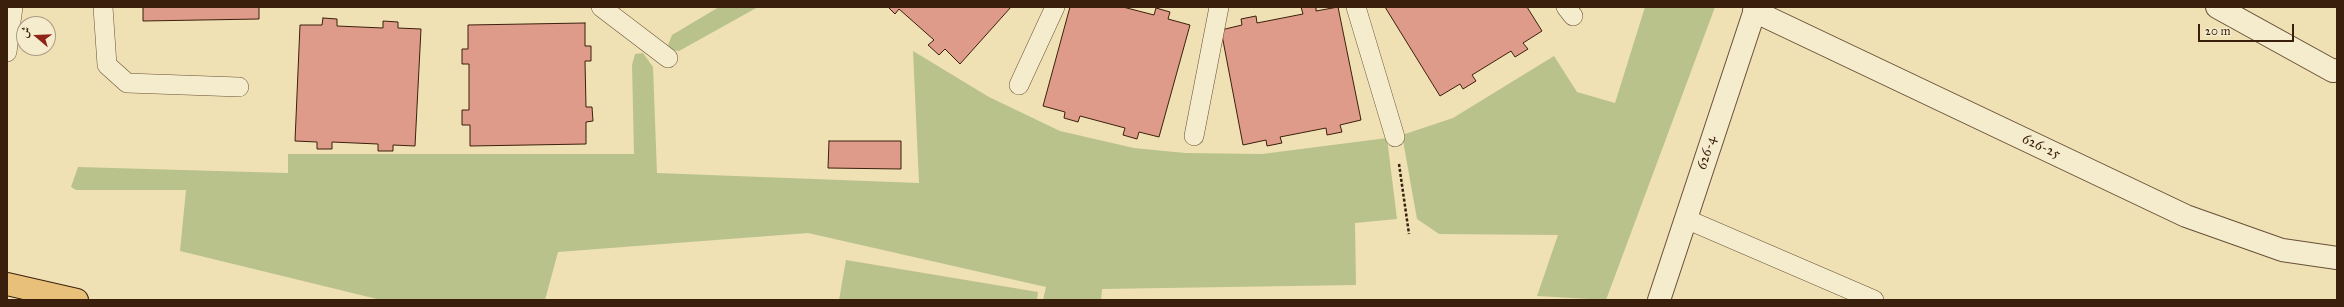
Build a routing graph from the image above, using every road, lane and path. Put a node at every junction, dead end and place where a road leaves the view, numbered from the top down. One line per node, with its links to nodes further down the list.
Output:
1 (13, 7): 9 (lane)
2 (103, 7): 13 (lane)
3 (601, 7): 10 (lane)
4 (1055, 7): 12 (lane)
5 (1219, 7): 14 (lane)
6 (1356, 7): 15 (lane)
7 (2217, 7): 11 (street)
8 (1755, 9): 16 (street, 626-4); 18 (street, 626-25)
9 (7, 52)
10 (668, 58)
11 (2337, 70)
12 (1019, 85)
13 (239, 87)
14 (1194, 136)
15 (1395, 137): 17 (path)
16 (1686, 219): 21 (street, 626-4); 22 (lane)
17 (1409, 234)
18 (2337, 258)
19 (7, 284): 20 (highway)
20 (76, 300)
21 (1660, 300)
22 (1874, 300)

